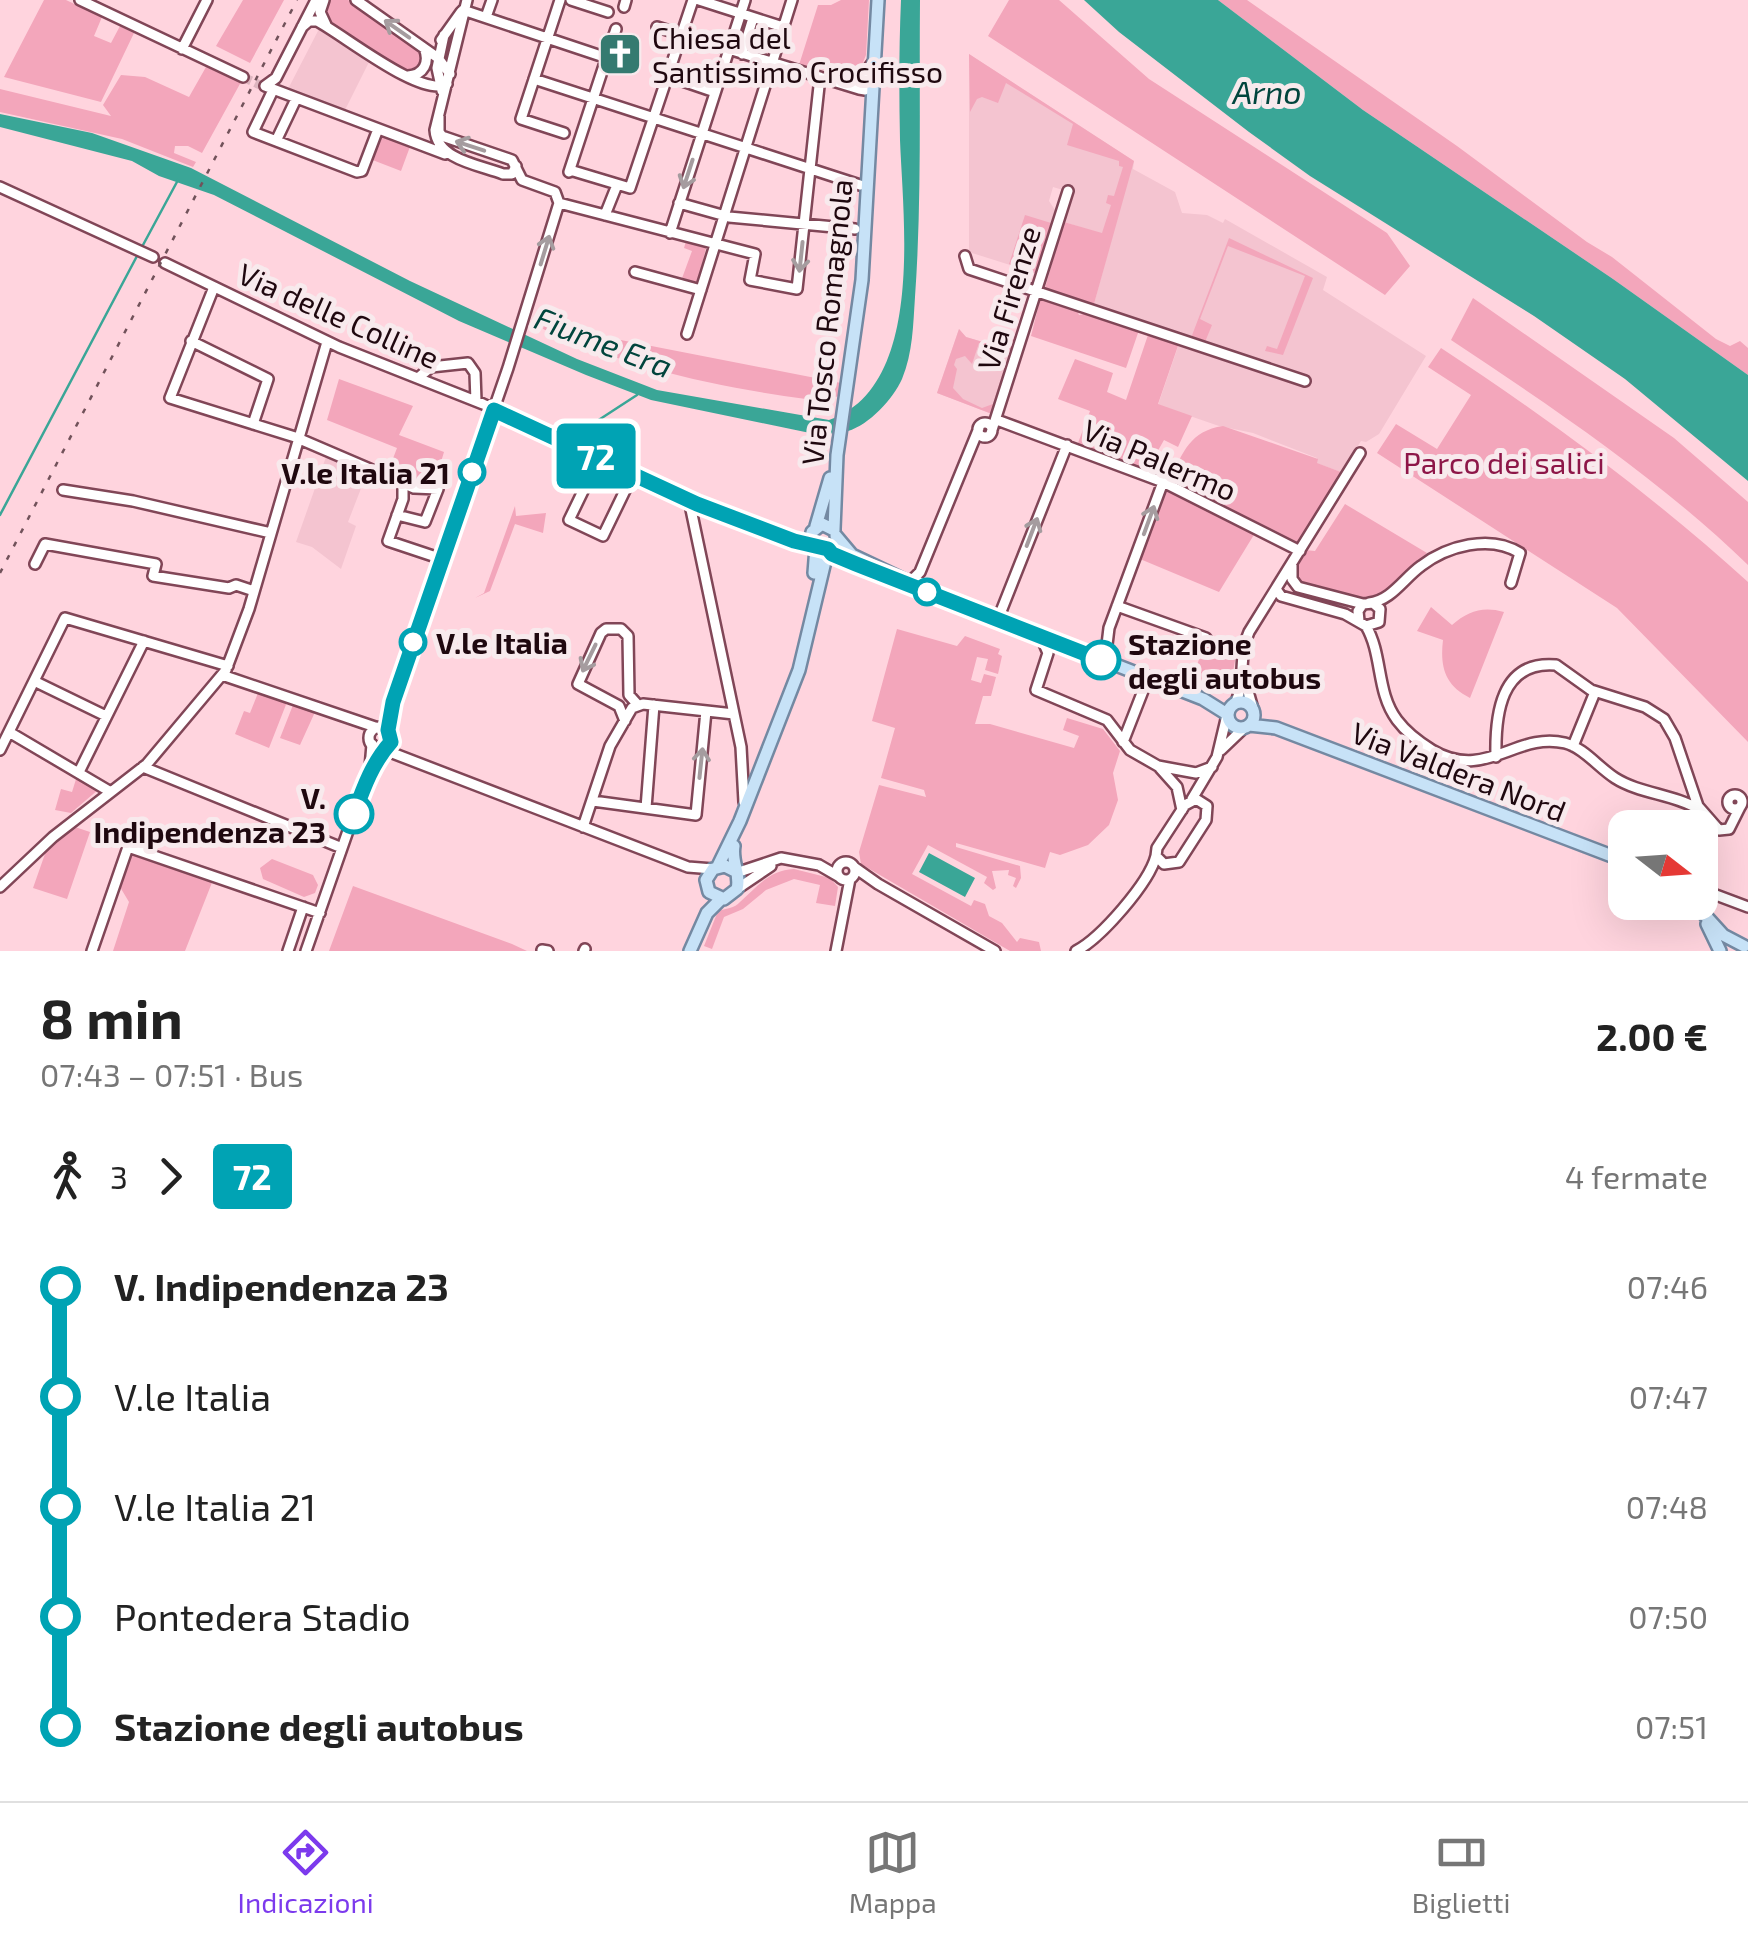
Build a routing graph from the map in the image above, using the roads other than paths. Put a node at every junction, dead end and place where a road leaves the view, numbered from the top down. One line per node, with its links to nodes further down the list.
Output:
1 (80, 0): 14 (street)
2 (110, 0): 14 (street)
3 (207, 0): 26 (street)
4 (318, 0): 19 (street); 20 (street)
5 (356, 0): 28 (street, one-way to 5)
6 (492, 0): 17 (street)
7 (560, 0): 25 (street)
8 (571, 0): 15 (street)
9 (696, 0): 16 (street); 24 (street)
10 (744, 0): 16 (street)
11 (792, 0): 22 (street)
12 (878, 0): 31 (main road, Via Tosco Romagnola)
13 (465, 5): 17 (street); 28 (street); 39 (street)
14 (104, 12): 26 (street)
15 (608, 12)
16 (740, 14): 18 (street); 27 (street)
17 (486, 18): 25 (street)
18 (753, 18): 22 (street); 29 (street)
19 (322, 20): 20 (street); 33 (street)
20 (302, 27): 42 (street)
21 (657, 27): 24 (street)
22 (783, 27): 32 (street)
23 (616, 29): 30 (street)
24 (682, 35): 27 (street); 34 (street)
25 (547, 38): 30 (street); 37 (street)
26 (182, 49): 35 (street)
27 (728, 49): 29 (street); 43 (street)
28 (431, 52): 33 (street); 39 (street); 39 (street)
29 (742, 54): 32 (street)
30 (607, 58): 45 (street)
31 (873, 62): 40 (street); 41 (main road, Via Tosco Romagnola)
32 (772, 63): 36 (street); 54 (street)
33 (406, 75): 38 (street)
34 (668, 76): 43 (street); 49 (street)
35 (244, 77)
36 (825, 78): 40 (street); 57 (street)
37 (534, 79): 45 (street); 51 (street)
38 (416, 81): 39 (street); 46 (street)
39 (447, 81): 46 (street)
40 (850, 83): 41 (street); 47 (street)
41 (871, 86): 47 (main road, Via Tosco Romagnola)
42 (266, 87): 44 (street); 53 (street)
43 (715, 92): 52 (street)
44 (296, 98): 50 (street); 53 (street)
45 (593, 98): 49 (street); 58 (street)
46 (443, 103): 48 (street)
47 (870, 107): 91 (main road, Via Tosco Romagnola)
48 (439, 116): 55 (street); 56 (street, one-way to 48)
49 (654, 118): 52 (street); 58 (street)
50 (378, 129): 53 (street); 55 (street)
51 (564, 133)
52 (702, 134): 54 (street); 63 (street, one-way to 63)
53 (276, 141)
54 (744, 148): 57 (street); 65 (street)
55 (448, 154): 56 (street)
56 (516, 166): 62 (street)
57 (811, 169): 59 (street); 66 (street)
58 (618, 184): 64 (street)
59 (860, 185)
60 (0, 187): 71 (street)
61 (1068, 191): 76 (street, Via Firenze)
62 (559, 202): 64 (street); 85 (street, one-way to 62)
63 (679, 203): 65 (street); 68 (street)
64 (605, 215): 68 (street)
65 (723, 216): 66 (street); 69 (street)
66 (804, 225): 67 (street); 69 (street, one-way to 69)
67 (855, 229)
68 (670, 233): 69 (street)
69 (714, 244): 75 (street)
70 (964, 256): 76 (street)
71 (153, 257)
72 (165, 263): 74 (street, Via delle Colline)
73 (635, 272): 75 (street)
74 (214, 287): 78 (street); 79 (street, Via delle Colline)
75 (701, 290): 77 (street)
76 (1036, 291): 82 (street); 87 (street, Via Firenze)
77 (688, 334)
78 (191, 341): 86 (street); 86 (street)
79 (327, 342): 81 (street, Via delle Colline); 88 (street)
80 (448, 365): 81 (street); 83 (street); 84 (street)
81 (418, 378): 83 (street, Via delle Colline)
82 (1305, 381)
83 (444, 389): 84 (street, Via delle Colline)
84 (476, 401): 85 (street, Via delle Colline)
85 (494, 410): 92 (street, Via delle Colline); 107 (street)
86 (253, 424): 88 (street)
87 (988, 426): 89 (street, Via Palermo); 111 (street, Via Firenze)
88 (298, 439): 95 (street); 103 (street)
89 (1066, 446): 94 (street, Via Palermo); 122 (street, one-way to 89)
90 (1360, 453): 106 (street)
91 (837, 455): 101 (main road, Via Tosco Romagnola); 102 (main road, Via Tosco Romagnola)
92 (599, 458): 93 (street, Via delle Colline); 93 (street)
93 (633, 474): 99 (street, Via delle Colline)
94 (1163, 482): 106 (street, Via Palermo); 120 (street, one-way to 94)
95 (403, 483): 96 (street); 98 (street)
96 (418, 488): 98 (street); 100 (street)
97 (63, 490): 103 (street)
98 (403, 499): 100 (street)
99 (689, 500): 104 (street, Via delle Colline); 142 (street)
100 (397, 515): 107 (street)
101 (814, 529): 102 (main road); 104 (street); 105 (main road)
102 (835, 533): 105 (main road); 111 (main road)
103 (272, 534): 115 (street)
104 (777, 534): 105 (street, Via delle Colline)
105 (822, 548): 116 (main road); 154 (main road)
106 (1300, 551): 108 (street)
107 (442, 559): 148 (street)
108 (1293, 562): 113 (street); 114 (street)
109 (35, 564): 115 (street)
110 (1407, 579): 112 (street); 118 (street); 121 (street)
111 (912, 581): 116 (main road)
112 (1511, 584)
113 (1277, 587): 114 (street); 117 (street); 119 (street)
114 (1302, 588): 118 (street)
115 (254, 591): 132 (street)
116 (934, 594): 122 (main road, Via Valdera Nord)
117 (1289, 598): 119 (street); 123 (street)
118 (1366, 603): 121 (street); 123 (street)
119 (1266, 605): 131 (street)
120 (1117, 606): 124 (street); 126 (street)
121 (1381, 618): 123 (street); 130 (street)
122 (998, 619): 125 (main road, Via Valdera Nord)
123 (1362, 624): 130 (street)
124 (1109, 628): 128 (street); 129 (street)
125 (1040, 636): 128 (main road, Via Valdera Nord); 150 (street)
126 (1206, 638)
127 (144, 641): 132 (street); 134 (street); 143 (street)
128 (1088, 654): 129 (main road, Via Valdera Nord)
129 (1115, 665): 133 (main road, Via Valdera Nord)
130 (1378, 668): 155 (street)
131 (1242, 670): 139 (street); 140 (street)
132 (225, 671): 144 (street); 160 (street)
133 (1148, 678): 139 (main road, Via Valdera Nord); 150 (street)
134 (34, 681): 143 (street); 149 (street)
135 (1595, 692): 152 (street); 155 (street); 163 (street)
136 (634, 701): 137 (street); 138 (street); 138 (street, one-way to 138); 145 (street)
137 (654, 705): 141 (street); 170 (street)
138 (619, 706): 145 (street)
139 (1231, 709): 140 (main road, Via Valdera Nord); 146 (main road); 158 (street)
140 (1253, 710): 146 (main road); 147 (main road, Via Valdera Nord)
141 (706, 711): 142 (street); 170 (street, one-way to 141)
142 (734, 714): 156 (street)
143 (106, 716): 161 (street)
144 (355, 718): 148 (street); 151 (street)
145 (625, 721): 167 (street)
146 (1246, 727): 147 (main road, Via Valdera Nord); 158 (street)
147 (1276, 728): 177 (main road, Via Valdera Nord)
148 (384, 731): 151 (street); 151 (street); 157 (street)
149 (9, 732): 153 (street); 161 (street)
150 (1124, 742): 159 (street)
151 (376, 745): 157 (street); 176 (street)
152 (1573, 746): 155 (street); 166 (street)
153 (0, 750)
154 (765, 753): 156 (street); 162 (main road)
155 (1496, 756)
156 (743, 757): 162 (street); 173 (street)
157 (415, 763): 174 (street)
158 (1213, 765): 159 (street); 165 (street); 168 (street)
159 (1158, 766): 171 (street)
160 (143, 767): 164 (street); 176 (street)
161 (79, 772): 164 (street)
162 (755, 779): 173 (main road)
163 (1690, 789): 166 (street); 172 (street)
164 (110, 791): 191 (street)
165 (1190, 800): 168 (street); 171 (street)
166 (1680, 800): 172 (street)
167 (593, 801): 170 (street); 174 (street)
168 (1208, 806): 183 (street)
169 (1735, 806): 175 (street)
170 (646, 808)
171 (1182, 810): 178 (street)
172 (1700, 810)
173 (742, 815): 184 (main road); 186 (main road)
174 (583, 827): 182 (street)
175 (1718, 828)
176 (342, 848): 197 (street)
177 (1608, 854)
178 (1156, 856): 183 (street); 188 (street)
179 (787, 859): 181 (street); 186 (street); 192 (street)
180 (840, 864): 181 (street); 185 (street); 187 (street)
181 (819, 865): 187 (street)
182 (688, 866): 184 (street); 189 (street)
183 (1170, 866): 188 (street)
184 (716, 867): 186 (main road); 189 (main road)
185 (854, 867): 187 (street); 190 (street)
186 (736, 872): 192 (main road)
187 (845, 878): 190 (street); 206 (street)
188 (1144, 881): 208 (street)
189 (706, 883): 194 (main road); 200 (main road)
190 (878, 884): 207 (street)
191 (0, 887)
192 (738, 889): 194 (main road)
193 (1718, 896): 196 (street)
194 (721, 899): 200 (main road)
195 (303, 907): 197 (street); 202 (street); 203 (street)
196 (1748, 907)
197 (320, 912): 204 (street)
198 (1703, 920): 209 (main road)
199 (1709, 920): 201 (main road)
200 (697, 934): 205 (main road)
201 (1742, 948)
202 (92, 951)
203 (288, 951)
204 (306, 951)
205 (690, 951)
206 (836, 951)
207 (994, 951)
208 (1076, 951)
209 (1720, 951)

